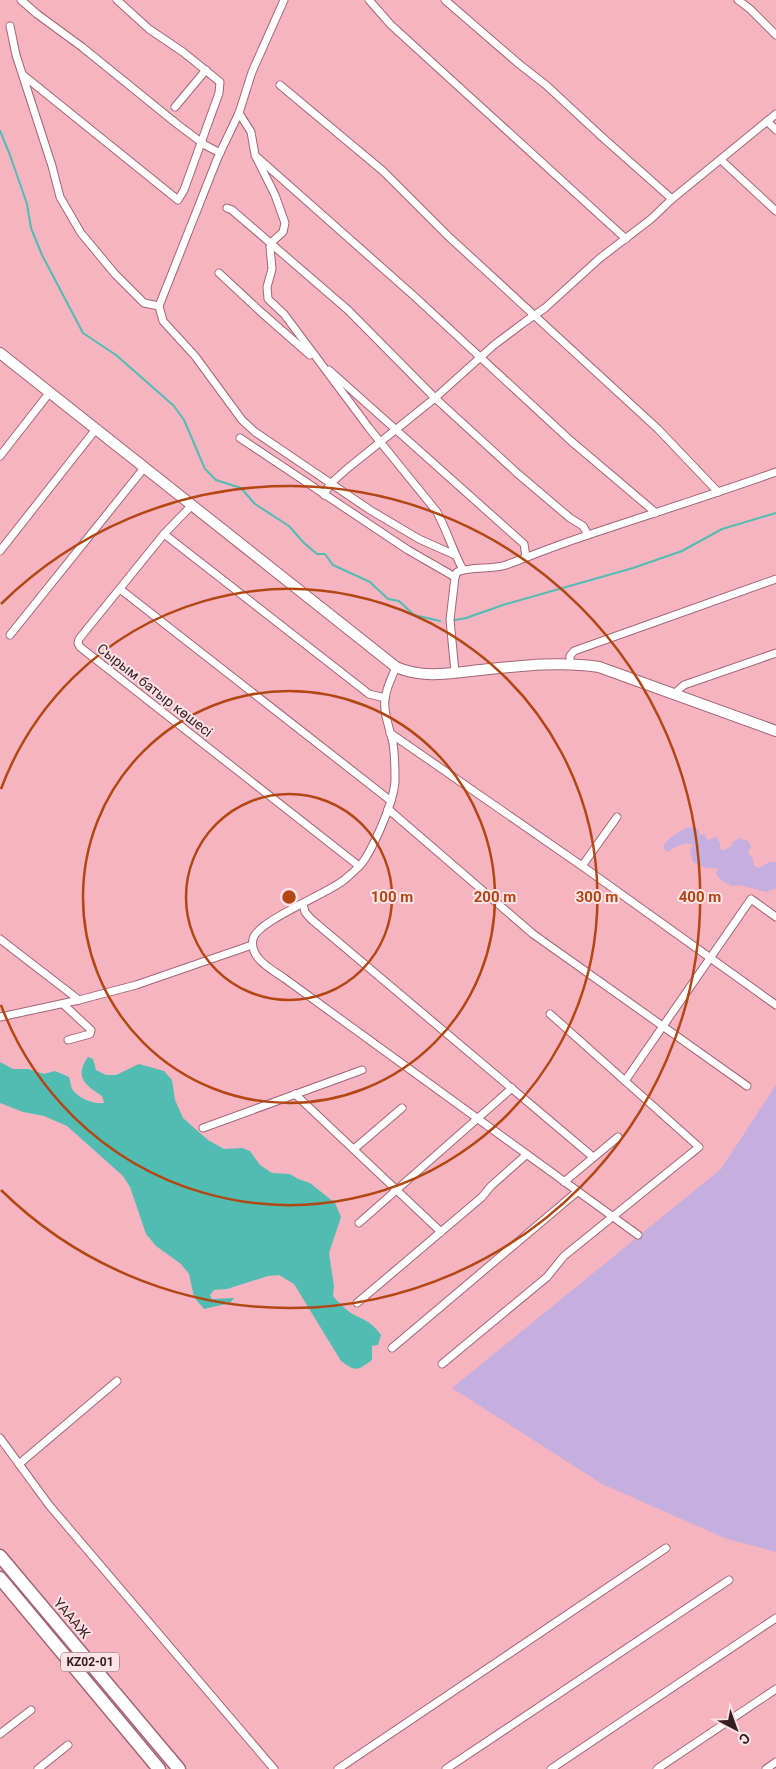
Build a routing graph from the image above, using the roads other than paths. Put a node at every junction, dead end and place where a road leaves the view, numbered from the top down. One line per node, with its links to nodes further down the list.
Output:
1 (21, 0): 17 (street)
2 (117, 0): 9 (street)
3 (284, 0): 13 (street)
4 (369, 0): 24 (street)
5 (445, 0): 21 (street)
6 (738, 0): 8 (street)
7 (10, 26): 10 (street)
8 (776, 36)
9 (206, 70): 12 (street); 17 (street)
10 (23, 75): 17 (street); 27 (street)
11 (280, 85): 28 (street)
12 (175, 107)
13 (239, 113): 18 (street); 19 (street)
14 (776, 114): 15 (street)
15 (767, 122): 16 (street); 20 (street)
16 (776, 130)
17 (202, 143): 18 (street)
18 (220, 153): 27 (street)
19 (255, 155): 25 (street); 30 (street)
20 (721, 160): 21 (street); 23 (street)
21 (672, 199): 24 (street)
22 (227, 208): 25 (street)
23 (776, 211)
24 (626, 239): 28 (street)
25 (271, 245): 31 (street); 33 (street)
26 (219, 272): 31 (street)
27 (159, 306): 41 (street)
28 (535, 316): 30 (street); 42 (street)
29 (1, 356): 32 (main road)
30 (481, 358): 33 (street); 45 (street)
31 (321, 364): 35 (street); 37 (street)
32 (50, 392): 34 (main road); 38 (street)
33 (435, 398): 35 (street); 47 (street)
34 (96, 429): 39 (main road); 48 (street)
35 (396, 430): 37 (street); 50 (street)
36 (240, 438): 43 (street)
37 (380, 442): 41 (street); 49 (street)
38 (0, 456)
39 (144, 468): 44 (main road); 55 (street)
40 (776, 472): 42 (street)
41 (330, 484): 43 (street); 49 (street)
42 (718, 492): 45 (street)
43 (324, 495): 52 (street)
44 (191, 506): 46 (street, Сырым батыр көшесі); 58 (main road)
45 (656, 513): 47 (street)
46 (164, 534): 54 (street, Сырым батыр көшесі); 61 (street)
47 (588, 535): 50 (street)
48 (0, 551)
49 (455, 555): 51 (street)
50 (526, 557): 51 (street)
51 (463, 570): 52 (street)
52 (454, 577): 59 (street)
53 (776, 579): 57 (street)
54 (120, 589): 64 (street); 66 (street, Сырым батыр көшесі)
55 (10, 635)
56 (776, 653): 60 (street)
57 (570, 664): 59 (main road); 60 (main road)
58 (396, 667): 59 (main road); 61 (street)
59 (455, 672)
60 (674, 694): 62 (main road)
61 (384, 698): 63 (street)
62 (776, 730)
63 (390, 733): 64 (street); 67 (street)
64 (390, 805): 66 (street); 78 (street)
65 (617, 817): 67 (street)
66 (359, 866): 68 (street)
67 (582, 866): 72 (street)
68 (303, 904): 71 (street); 83 (street)
69 (776, 917): 72 (street)
70 (0, 939): 73 (street)
71 (252, 944): 73 (street); 86 (street)
72 (710, 957): 75 (street); 78 (street)
73 (79, 1000): 74 (street)
74 (63, 1004): 77 (street); 79 (street)
75 (776, 1005)
76 (550, 1014): 81 (street)
77 (0, 1018)
78 (662, 1026): 81 (street); 82 (street)
79 (68, 1040)
80 (362, 1070): 84 (street)
81 (625, 1081): 95 (street)
82 (747, 1086)
83 (512, 1088): 86 (street); 91 (street)
84 (295, 1094): 87 (street); 89 (street)
85 (402, 1108): 89 (street)
86 (477, 1119): 90 (street); 93 (street)
87 (202, 1128)
88 (618, 1137): 91 (street)
89 (354, 1149): 93 (street)
90 (526, 1155): 92 (street); 97 (street)
91 (593, 1157): 92 (street)
92 (564, 1182): 94 (street)
93 (397, 1190): 96 (street); 97 (street)
94 (578, 1192): 95 (street); 100 (street)
95 (613, 1217): 98 (street); 101 (street)
96 (359, 1224)
97 (442, 1232): 99 (street)
98 (638, 1235)
99 (357, 1303)
100 (392, 1348)
101 (442, 1364)
102 (118, 1381): 104 (street)
103 (0, 1438): 104 (street)
104 (19, 1464): 118 (street)
105 (666, 1548): 119 (street)
106 (0, 1556): 117 (highway, ҮАААЖ / KZ02-01)
107 (0, 1578): 116 (highway, KZ02-01)
108 (729, 1580): 120 (street)
109 (776, 1618): 121 (street)
110 (776, 1689): 122 (street)
111 (31, 1710): 112 (street)
112 (0, 1734)
113 (68, 1745): 115 (street)
114 (776, 1762): 123 (street)
115 (38, 1769)
116 (160, 1769)
117 (179, 1769)
118 (274, 1769)
119 (338, 1769)
120 (446, 1769)
121 (552, 1769)
122 (658, 1769)
123 (766, 1769)

